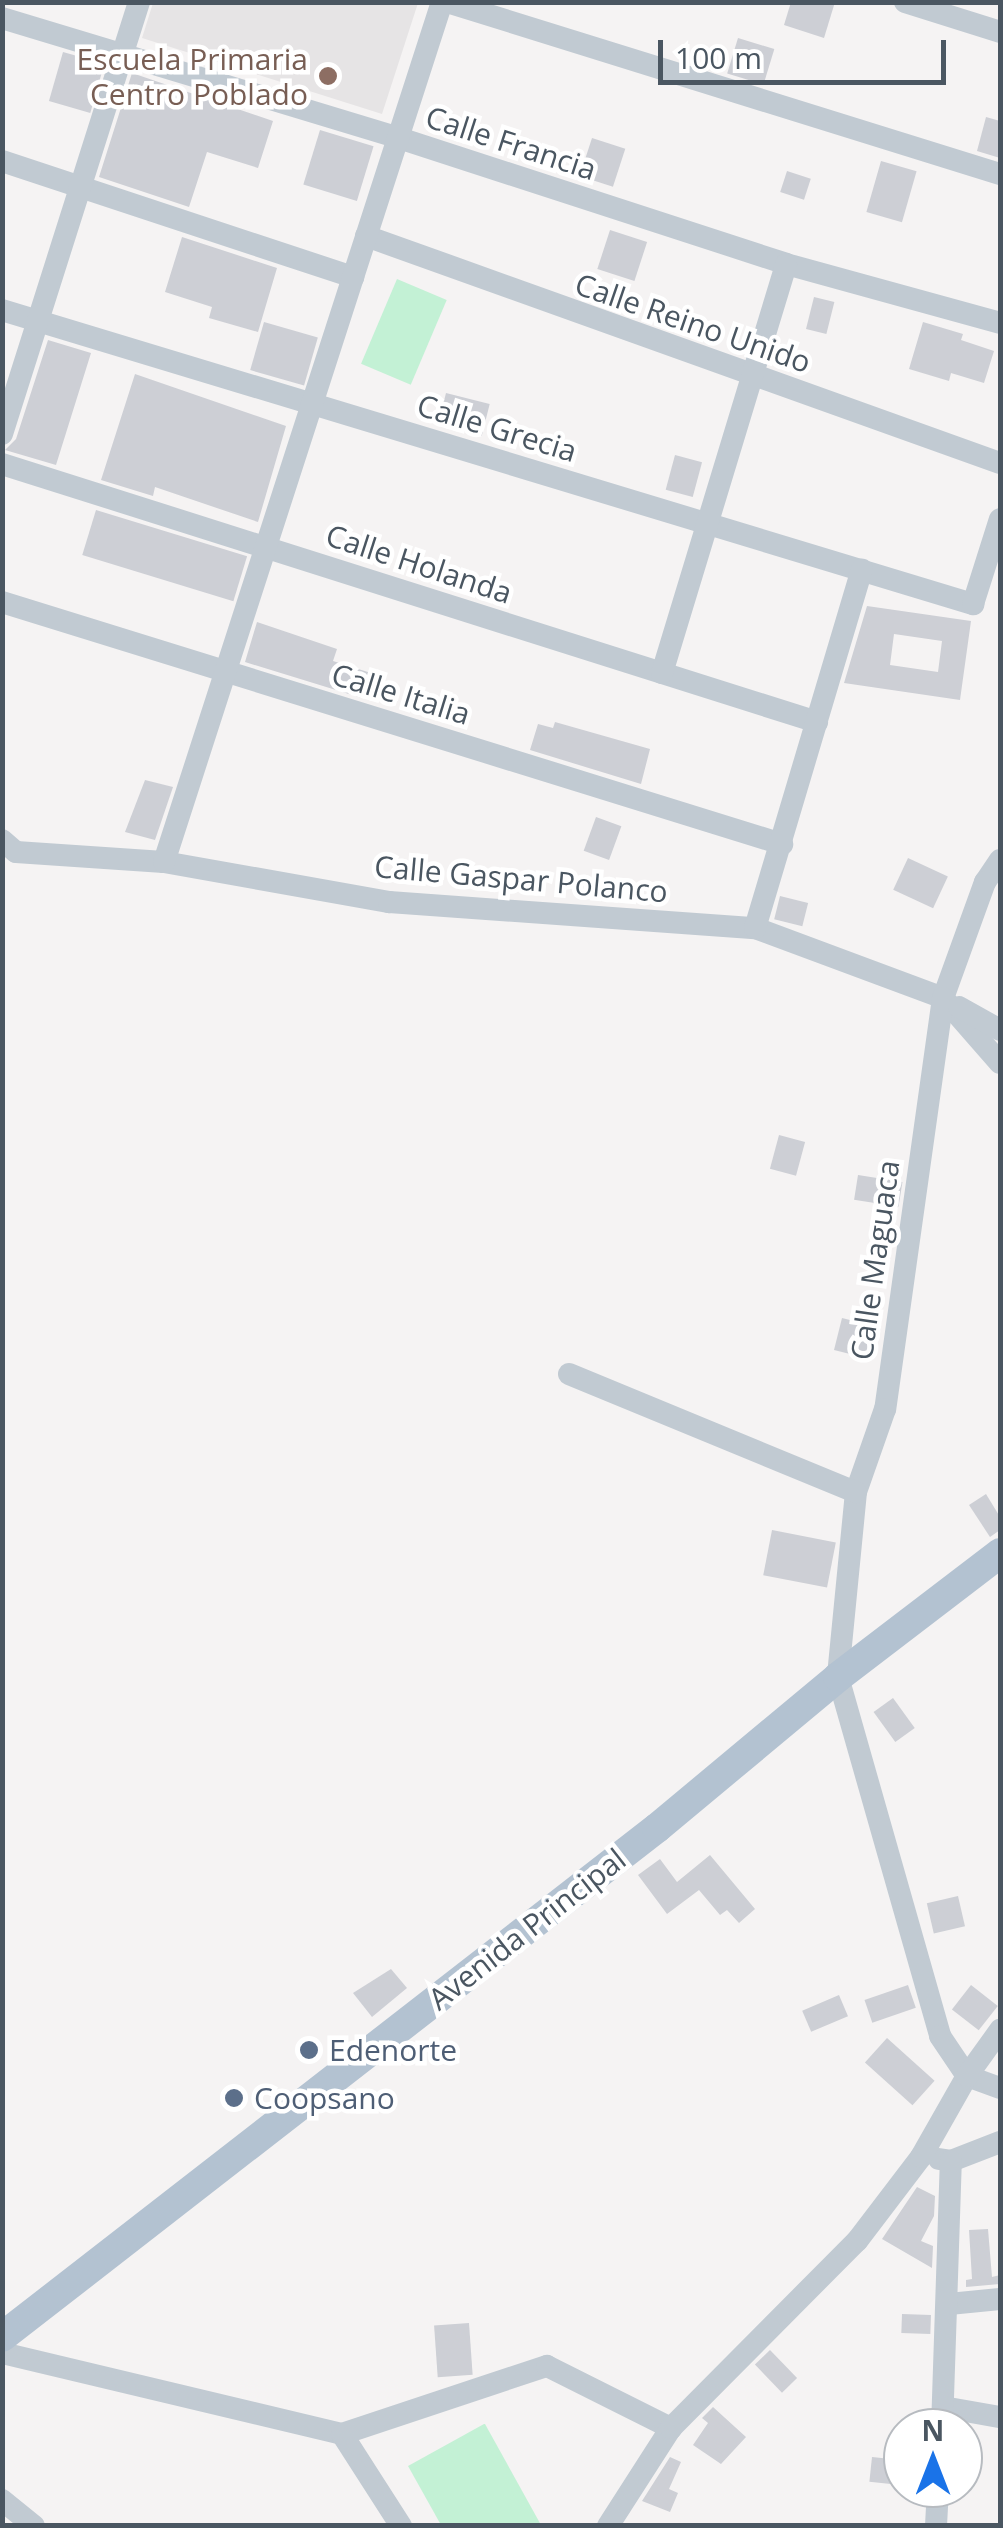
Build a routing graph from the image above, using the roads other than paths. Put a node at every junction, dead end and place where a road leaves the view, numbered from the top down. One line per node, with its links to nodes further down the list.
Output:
1 (139, 2): 6 (street)
2 (444, 2): 7 (street); 9 (street)
3 (905, 2): 5 (street)
4 (2, 18): 6 (street, Calle Francia)
5 (1000, 32)
6 (123, 54): 7 (street, Calle Francia); 10 (street)
7 (399, 138): 11 (street); 12 (street, Calle Francia)
8 (2, 161): 10 (street)
9 (1000, 174)
10 (81, 186): 13 (street); 15 (street)
11 (366, 236): 13 (street); 17 (street, Calle Reino Unido)
12 (786, 264): 16 (street, Calle Francia); 17 (street)
13 (353, 277): 18 (street)
14 (2, 310): 15 (street, Calle Grecia)
15 (38, 321): 18 (street, Calle Grecia); 19 (street)
16 (1000, 324)
17 (752, 376): 20 (street, Calle Reino Unido); 23 (street)
18 (312, 404): 23 (street, Calle Grecia); 24 (street)
19 (2, 434)
20 (1000, 463)
21 (2, 464): 24 (street, Calle Holanda)
22 (1000, 519): 25 (street, Calle Grecia)
23 (709, 524): 25 (street, Calle Grecia); 28 (street)
24 (266, 547): 27 (street); 28 (street, Calle Holanda)
25 (862, 570): 29 (street)
26 (2, 602): 27 (street, Calle Italia)
27 (225, 672): 30 (street, Calle Italia); 33 (street)
28 (662, 673): 29 (street, Calle Holanda)
29 (817, 722): 30 (street)
30 (782, 844): 34 (street)
31 (7, 852): 33 (street, Calle Gaspar Polanco)
32 (1000, 860): 35 (street, Calle Maguaca)
33 (164, 862): 34 (street, Calle Gaspar Polanco)
34 (755, 928): 35 (street, Calle Gaspar Polanco)
35 (942, 998): 36 (street); 37 (street, Calle Gaspar Polanco); 39 (street, Calle Maguaca)
36 (1000, 1030)
37 (1000, 1063)
38 (569, 1374): 39 (street)
39 (856, 1492): 41 (street, Calle Maguaca)
40 (1000, 1553): 41 (main road, Avenida Principal)
41 (838, 1676): 43 (street); 50 (main road, Avenida Principal)
42 (1000, 2030): 43 (street)
43 (967, 2076): 44 (street); 46 (street)
44 (1000, 2088)
45 (1000, 2142): 47 (street)
46 (921, 2157): 47 (street); 53 (street)
47 (951, 2161): 49 (street)
48 (1000, 2299): 49 (street)
49 (949, 2304): 52 (street)
50 (2, 2336)
51 (2, 2353): 54 (street)
52 (943, 2408)
53 (671, 2428): 54 (street); 58 (street)
54 (342, 2434): 57 (street)
55 (2, 2500): 56 (street)
56 (34, 2526)
57 (402, 2526)
58 (608, 2526)

